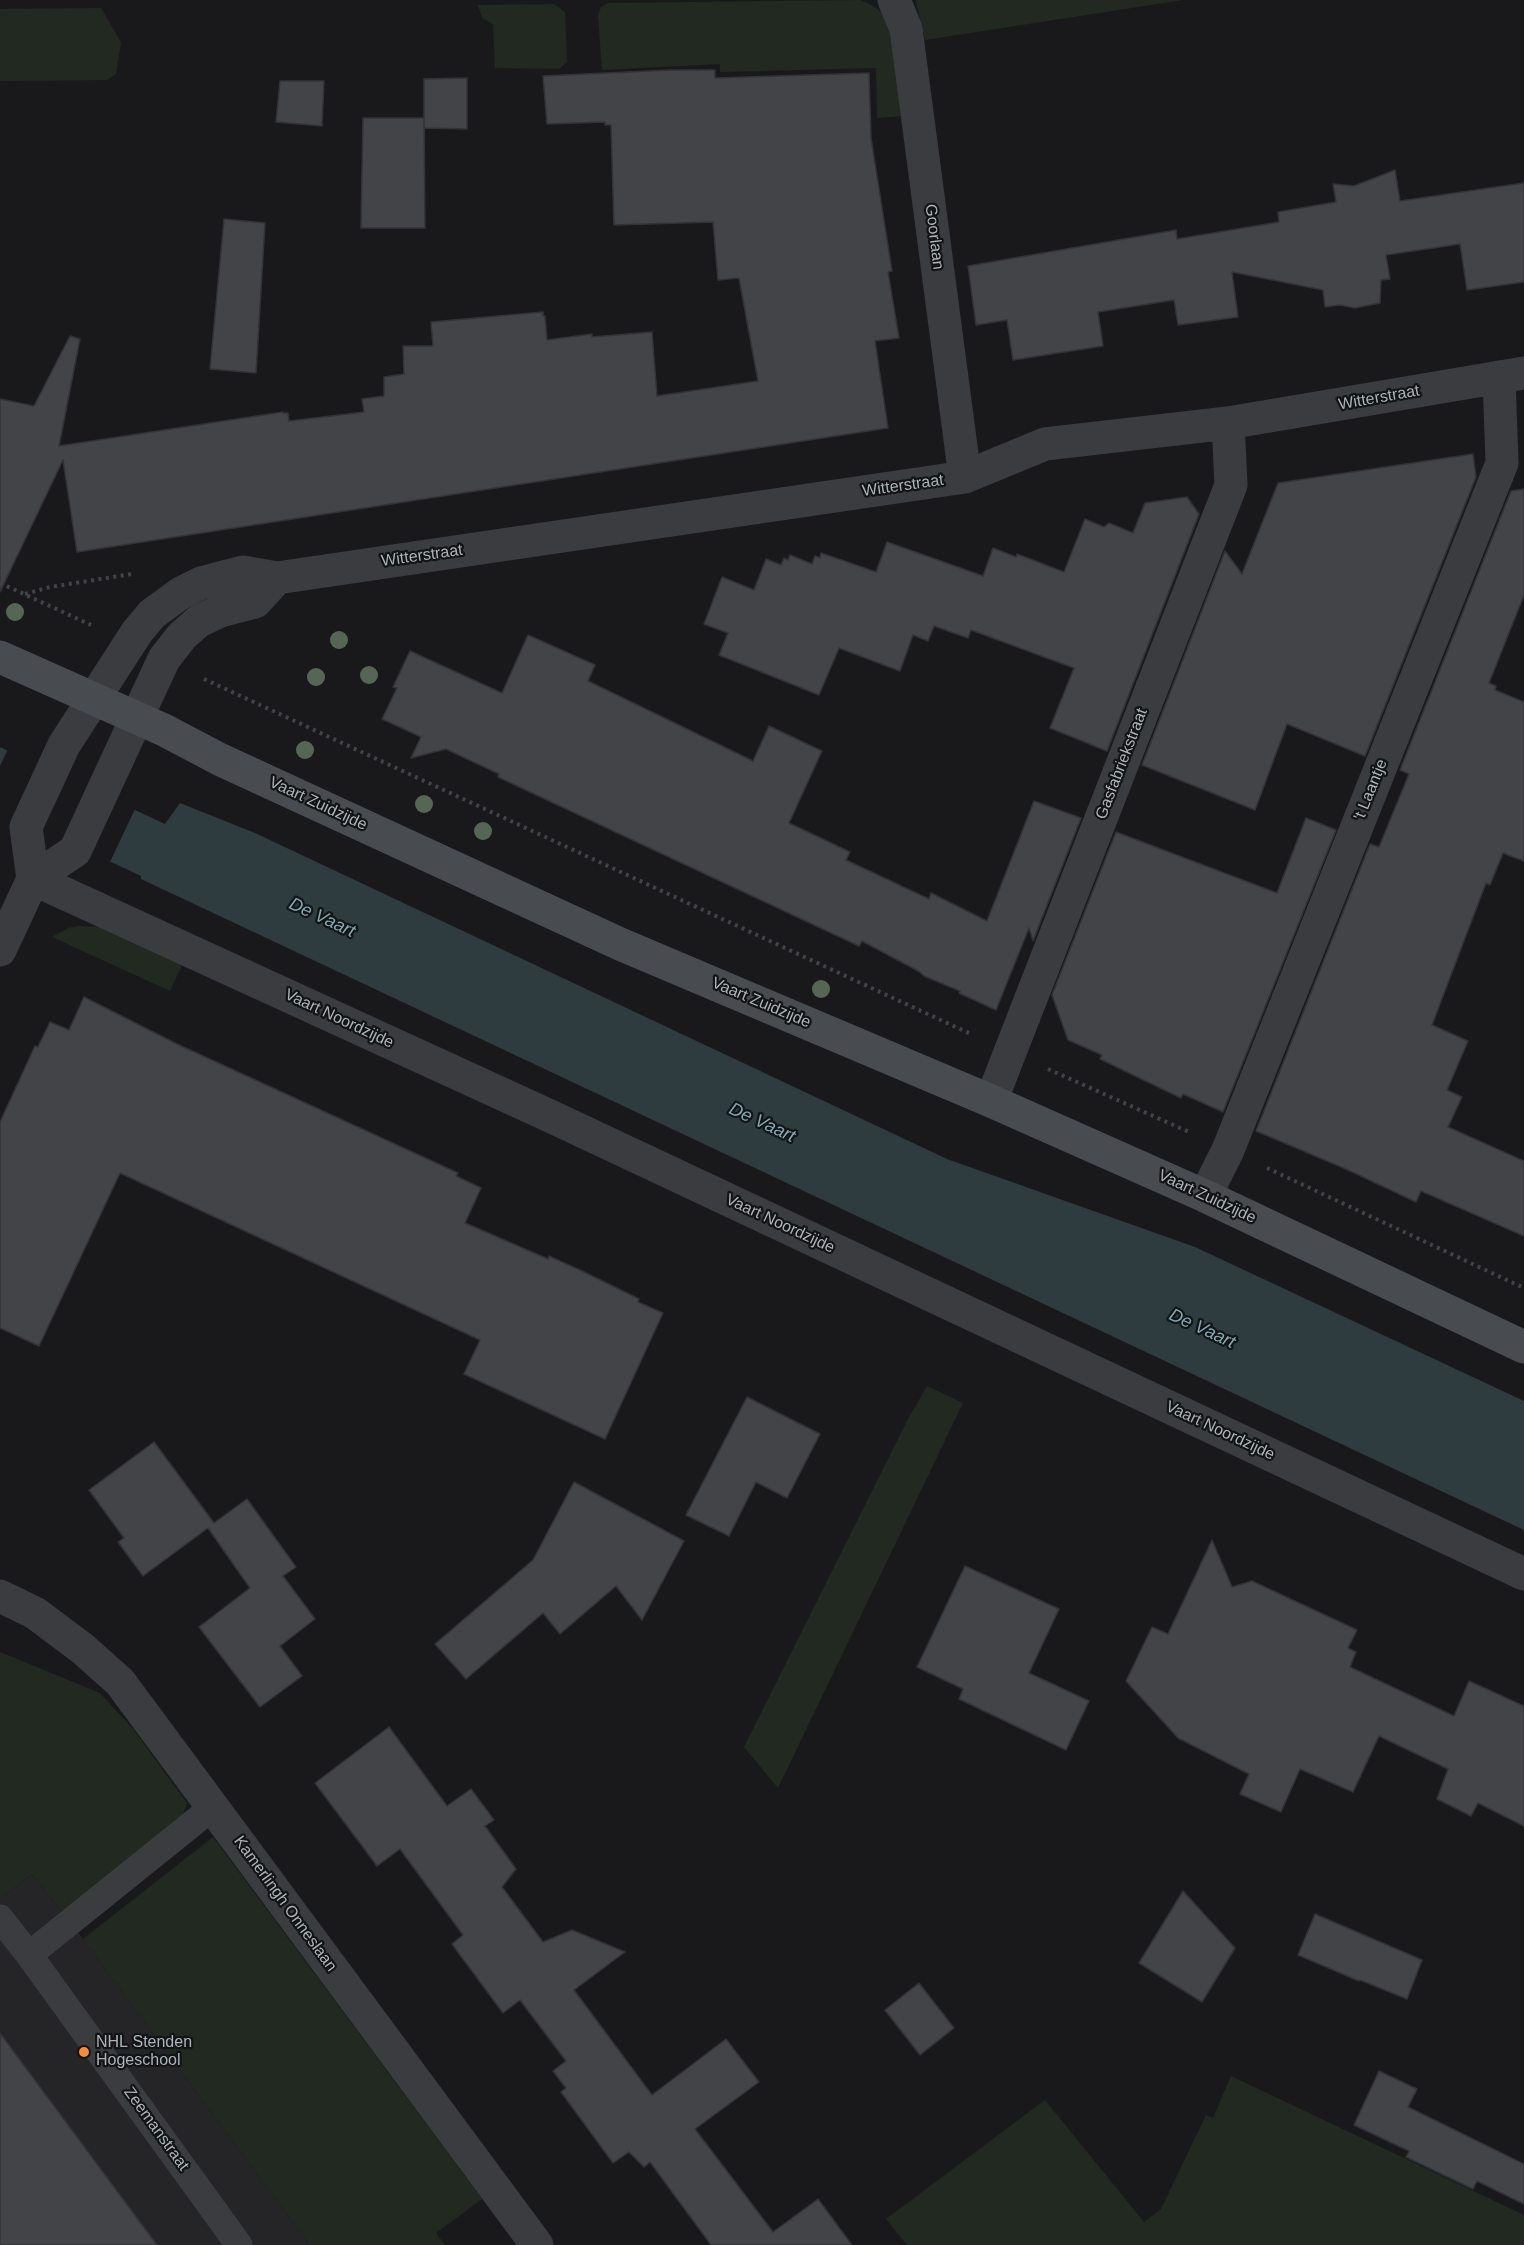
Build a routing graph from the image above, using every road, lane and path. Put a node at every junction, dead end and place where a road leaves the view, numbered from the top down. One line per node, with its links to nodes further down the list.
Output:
1 (894, 0): 4 (street, Goorlaan)
2 (1512, 375): 3 (street, Witterstraat); 18 (street, 't Laantje)
3 (1228, 423): 4 (street, Witterstraat); 16 (street, Gasfabriekstraat)
4 (965, 477): 6 (street, Witterstraat)
5 (142, 573): 8 (path)
6 (277, 578): 11 (street); 12 (street, Witterstraat)
7 (0, 583): 8 (path)
8 (24, 594): 9 (path)
9 (99, 629)
10 (0, 657): 12 (main road, Vaart Zuidzijde)
11 (164, 659): 13 (street); 16 (path)
12 (92, 699): 13 (main road, Vaart Zuidzijde); 14 (street, Witterstraat)
13 (135, 719): 14 (street); 17 (main road, Vaart Zuidzijde)
14 (33, 879): 15 (street); 20 (street, Vaart Noordzijde)
15 (0, 950)
16 (1009, 1051): 17 (street, Gasfabriekstraat)
17 (991, 1101): 18 (main road, Vaart Zuidzijde)
18 (1205, 1196): 19 (main road, Vaart Zuidzijde)
19 (1524, 1347)
20 (1524, 1574)
21 (0, 1596): 22 (street, Kamerlingh Onneslaan)
22 (213, 1807): 24 (lane); 25 (street, Kamerlingh Onneslaan)
23 (0, 1917): 24 (lane, Zeemanstraat)
24 (29, 1955): 26 (lane, Zeemanstraat)
25 (530, 2243)
26 (239, 2245)

